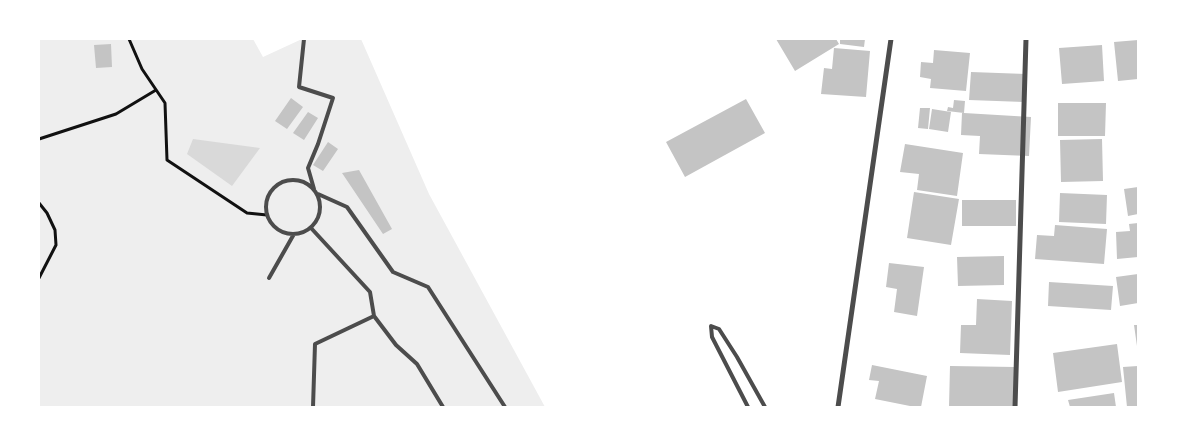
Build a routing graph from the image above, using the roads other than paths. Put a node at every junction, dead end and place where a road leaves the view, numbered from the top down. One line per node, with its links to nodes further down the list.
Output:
1 (304, 39): 4 (lane)
2 (890, 39): 15 (street)
3 (1026, 39): 16 (street)
4 (314, 189): 5 (lane); 7 (lane)
5 (318, 194): 6 (lane); 12 (lane)
6 (311, 228): 7 (lane); 9 (lane)
7 (294, 234): 8 (lane)
8 (269, 278)
9 (374, 316): 10 (lane); 11 (lane)
10 (313, 407)
11 (442, 407)
12 (505, 407)
13 (748, 407): 14 (lane)
14 (765, 407)
15 (838, 407)
16 (1015, 407)

